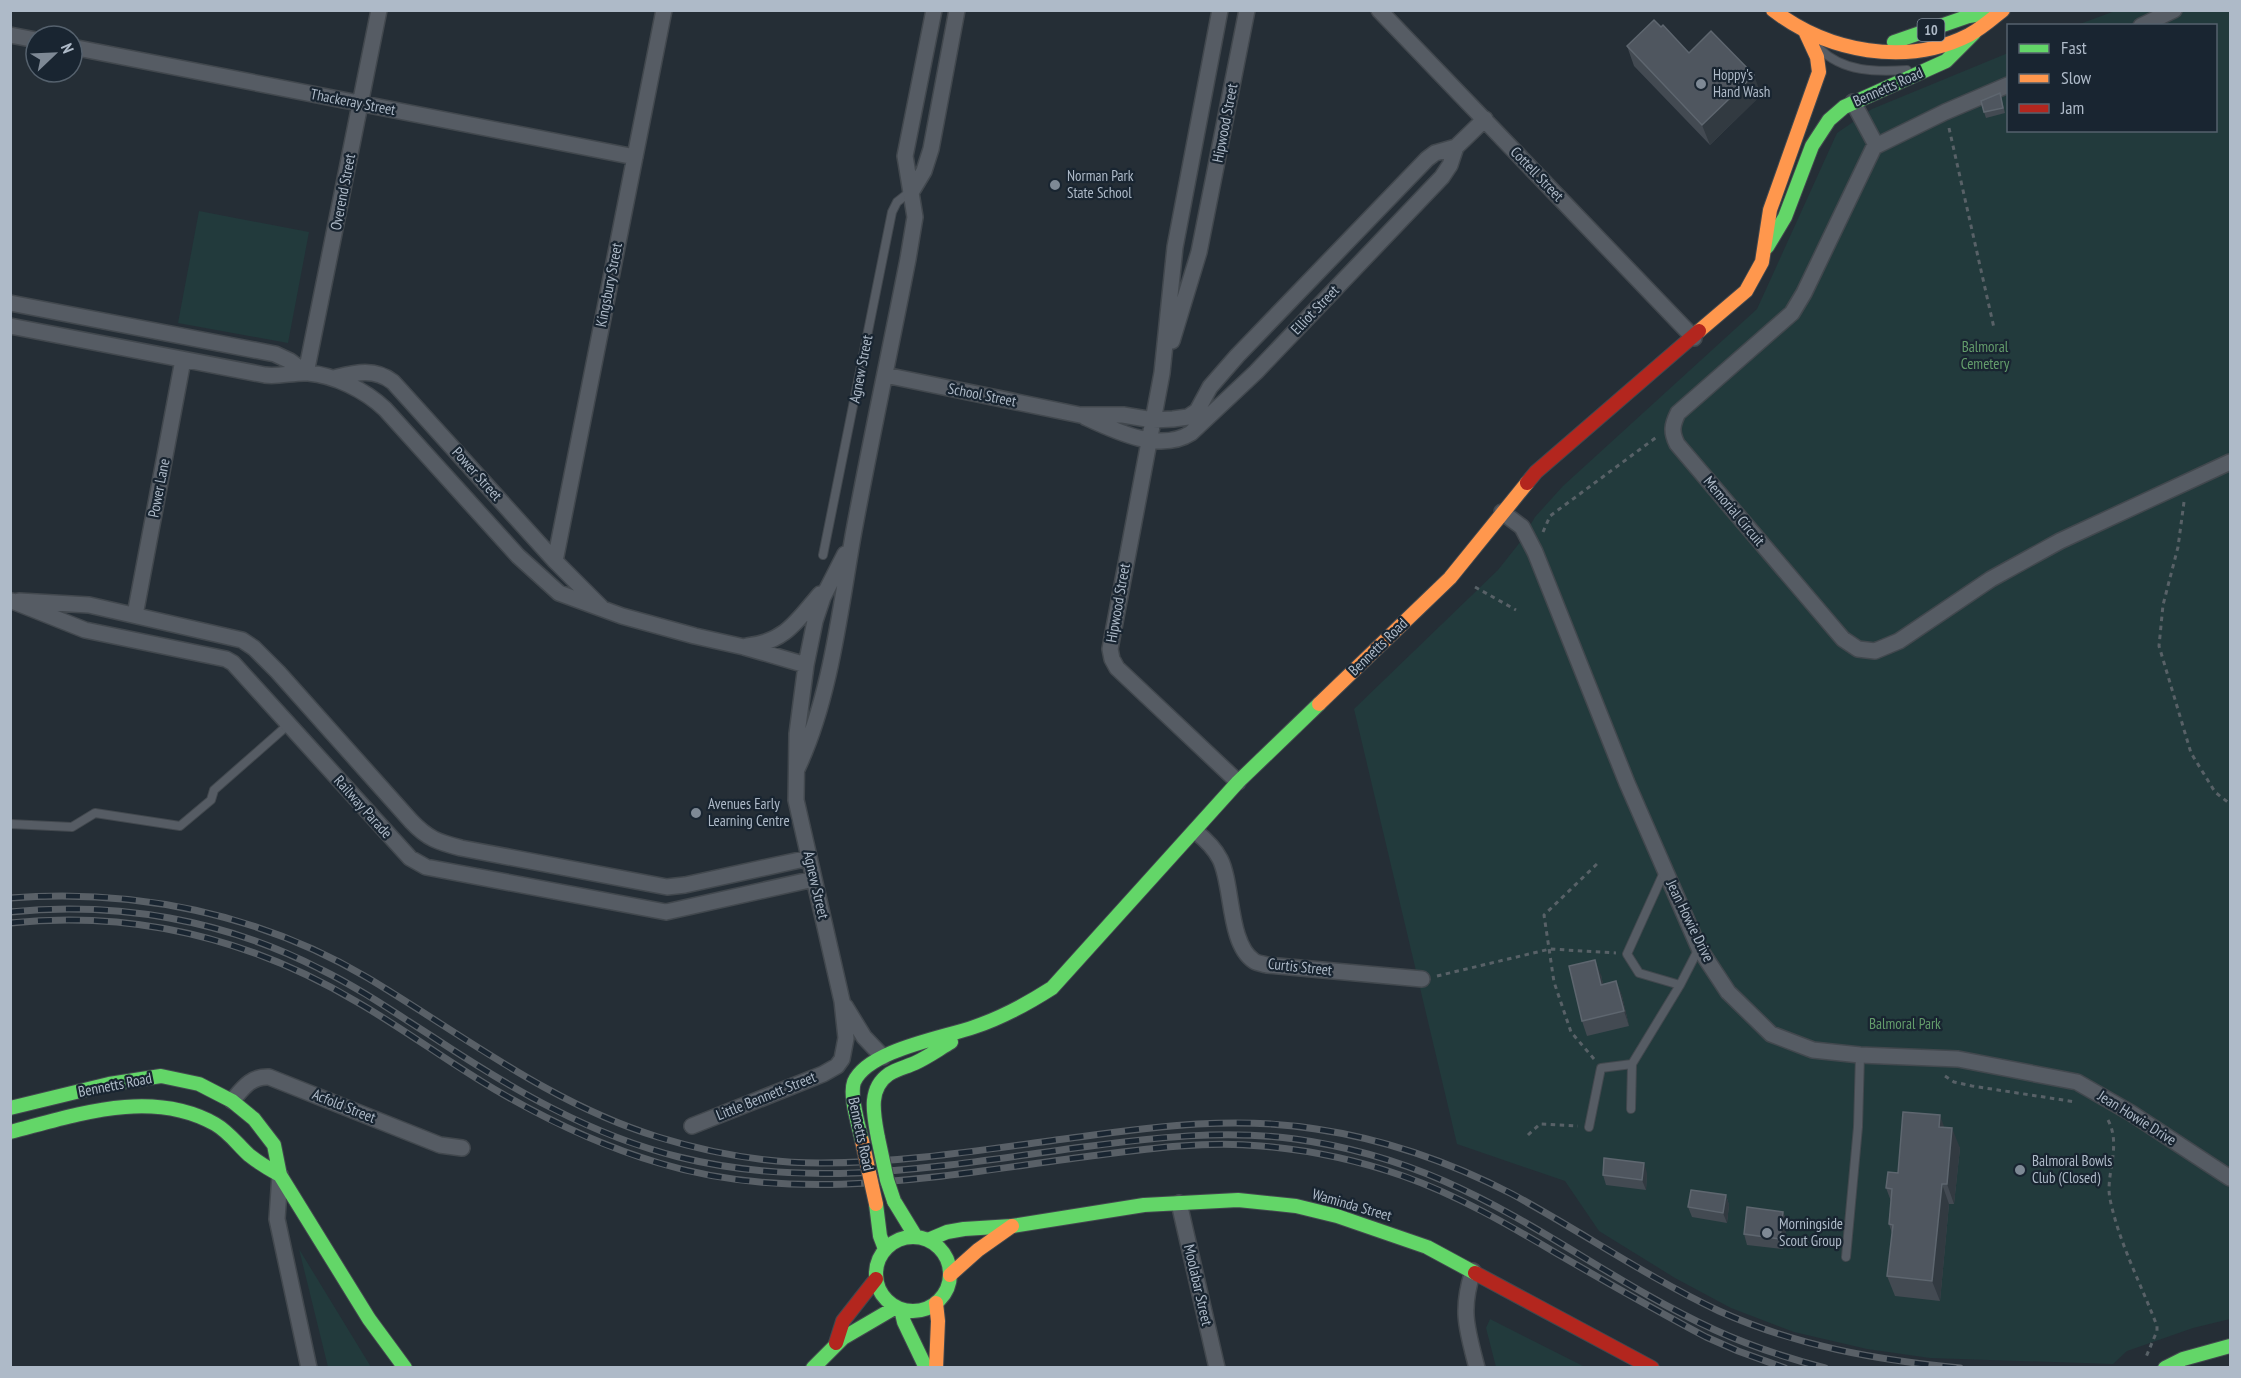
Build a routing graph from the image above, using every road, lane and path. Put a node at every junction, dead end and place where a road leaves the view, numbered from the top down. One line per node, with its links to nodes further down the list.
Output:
1 (379, 10): 21 (street, Overend Street)
2 (664, 10): 26 (street, Kingsbury Street)
3 (934, 10): 27 (street, Agnew Street)
4 (957, 10): 27 (street, Agnew Street)
5 (1220, 10): 35 (street, Hipwood Street)
6 (1247, 10): 35 (street, Hipwood Street)
7 (1379, 10): 23 (street, Cottell Street)
8 (1773, 10): 12 (main road)
9 (2003, 10): 13 (main road, 10); 15 (main road, 10)
10 (2174, 10): 11 (street)
11 (2145, 24)
12 (1805, 31): 15 (main road); 16 (lane); 18 (main road)
13 (1976, 31): 15 (main road); 17 (main road, Bennetts Road / 10)
14 (84, 49): 21 (street, Thackeray Street)
15 (1859, 49): 16 (main road, Bennetts Road / 10)
16 (1833, 60): 17 (lane); 18 (main road, Bennetts Road / 10)
17 (1935, 66): 20 (main road, Bennetts Road / 10)
18 (1819, 72): 28 (main road, Bennetts Road / 10)
19 (2007, 85): 22 (street)
20 (1853, 102): 24 (street); 28 (main road, Bennetts Road / 10)
21 (361, 103): 26 (street, Thackeray Street); 34 (street, Overend Street)
22 (1945, 112): 24 (street); 31 (path)
23 (1485, 119): 25 (street, Elliot Street); 32 (street, Cottell Street)
24 (1876, 145): 40 (street)
25 (1456, 147): 39 (street, Elliot Street); 41 (street, Elliot Street)
26 (634, 157): 48 (street, Kingsbury Street)
27 (912, 191): 36 (street, Agnew Street); 47 (lane, Agnew Street)
28 (1765, 250): 32 (main road, Bennetts Road / 10)
29 (10, 303): 34 (street, Power Street)
30 (10, 326): 33 (street, Power Street)
31 (1994, 328)
32 (1694, 338): 44 (main road, Bennetts Road / 10)
33 (183, 360): 34 (street, Power Street); 54 (street, Power Lane)
34 (306, 373): 37 (street, Power Street)
35 (1162, 373): 39 (street, Hipwood Street)
36 (885, 375): 38 (street, School Street); 45 (street, Agnew Street)
37 (334, 378): 48 (street, Power Street); 53 (street, Power Street)
38 (1080, 415): 39 (street, School Street); 41 (street, School Street)
39 (1153, 420): 41 (street, Hipwood Street)
40 (1672, 426): 43 (street, Memorial Circuit); 46 (path)
41 (1149, 439): 59 (street, Hipwood Street)
42 (2230, 462): 43 (street, Memorial Circuit)
43 (2186, 483): 60 (path)
44 (1502, 512): 46 (street, Jean Howie Drive); 59 (main road, Bennetts Road / 10)
45 (854, 535): 49 (street, Agnew Street); 58 (street, Agnew Street)
46 (1535, 552): 66 (street, Jean Howie Drive)
47 (823, 555)
48 (555, 561): 53 (street, Power Street)
49 (832, 581): 55 (street, Power Street); 56 (street, Agnew Street)
50 (1475, 587): 52 (path)
51 (11, 601): 54 (street, Railway Parade); 57 (street, Railway Parade)
52 (1516, 610)
53 (606, 611): 55 (street, Power Street)
54 (135, 615): 65 (street, Railway Parade)
55 (744, 647): 56 (street, Power Street)
56 (806, 665): 58 (street, Agnew Street)
57 (289, 724): 61 (lane); 68 (street, Railway Parade)
58 (797, 769): 63 (street, Agnew Street)
59 (1239, 782): 62 (main road, Bennetts Road / 10)
60 (2230, 804)
61 (10, 824)
62 (1195, 831): 72 (street, Curtis Street); 75 (main road, Bennetts Road / 10)
63 (810, 858): 65 (street, Railway Parade); 67 (street, Agnew Street)
64 (1599, 862): 70 (path)
65 (753, 870): 68 (street)
66 (1665, 870): 69 (street, Jean Howie Drive); 71 (lane)
67 (814, 879): 68 (street, Railway Parade); 74 (street, Agnew Street)
68 (757, 892)
69 (1699, 948): 73 (lane); 76 (street, Jean Howie Drive)
70 (1550, 950): 71 (path); 72 (path); 81 (path)
71 (1627, 954): 73 (lane)
72 (1422, 980)
73 (1680, 985): 80 (lane)
74 (842, 1001): 77 (street, Agnew Street); 79 (street, Agnew Street)
75 (975, 1027): 77 (main road, Bennetts Road / 10); 96 (main road, Bennetts Road / 10, bridge)
76 (1860, 1055): 78 (street, Jean Howie Drive); 98 (lane)
77 (883, 1057): 97 (main road, Bennetts Road / 10, bridge)
78 (1936, 1057): 83 (path); 93 (street, Jean Howie Drive)
79 (839, 1064): 87 (street, Little Bennett Street)
80 (1632, 1064): 81 (lane); 85 (lane)
81 (1600, 1068): 88 (lane)
82 (232, 1101): 84 (main road, Bennetts Road); 91 (street, Acfold Street); 92 (main road, Bennetts Road)
83 (2078, 1102)
84 (10, 1108)
85 (1631, 1109)
86 (2104, 1113): 106 (path)
87 (692, 1126)
88 (1589, 1127): 90 (path)
89 (10, 1132): 92 (main road, Bennetts Road)
90 (1528, 1135)
91 (462, 1148)
92 (280, 1175): 108 (street, Bennetts Road); 109 (main road, Bennetts Road)
93 (2230, 1178)
94 (1179, 1203): 95 (main road, Waminda Street); 99 (main road, Waminda Street); 113 (street, Moolabar Street)
95 (1012, 1226): 96 (main road, Waminda Street); 100 (main road, Waminda Street)
96 (922, 1239): 97 (main road); 100 (main road, 10)
97 (885, 1249): 101 (main road)
98 (1846, 1257)
99 (1473, 1271): 114 (street); 115 (main road, Waminda Street)
100 (950, 1275): 102 (main road)
101 (876, 1279): 103 (main road); 104 (main road)
102 (936, 1303): 103 (main road); 112 (main road)
103 (898, 1308): 104 (main road); 111 (main road)
104 (836, 1343): 110 (main road)
105 (2230, 1346): 107 (main road)
106 (2146, 1357)
107 (2166, 1367)
108 (309, 1368)
109 (405, 1368)
110 (813, 1368)
111 (926, 1368)
112 (936, 1368)
113 (1217, 1368)
114 (1477, 1368)
115 (1652, 1368)

